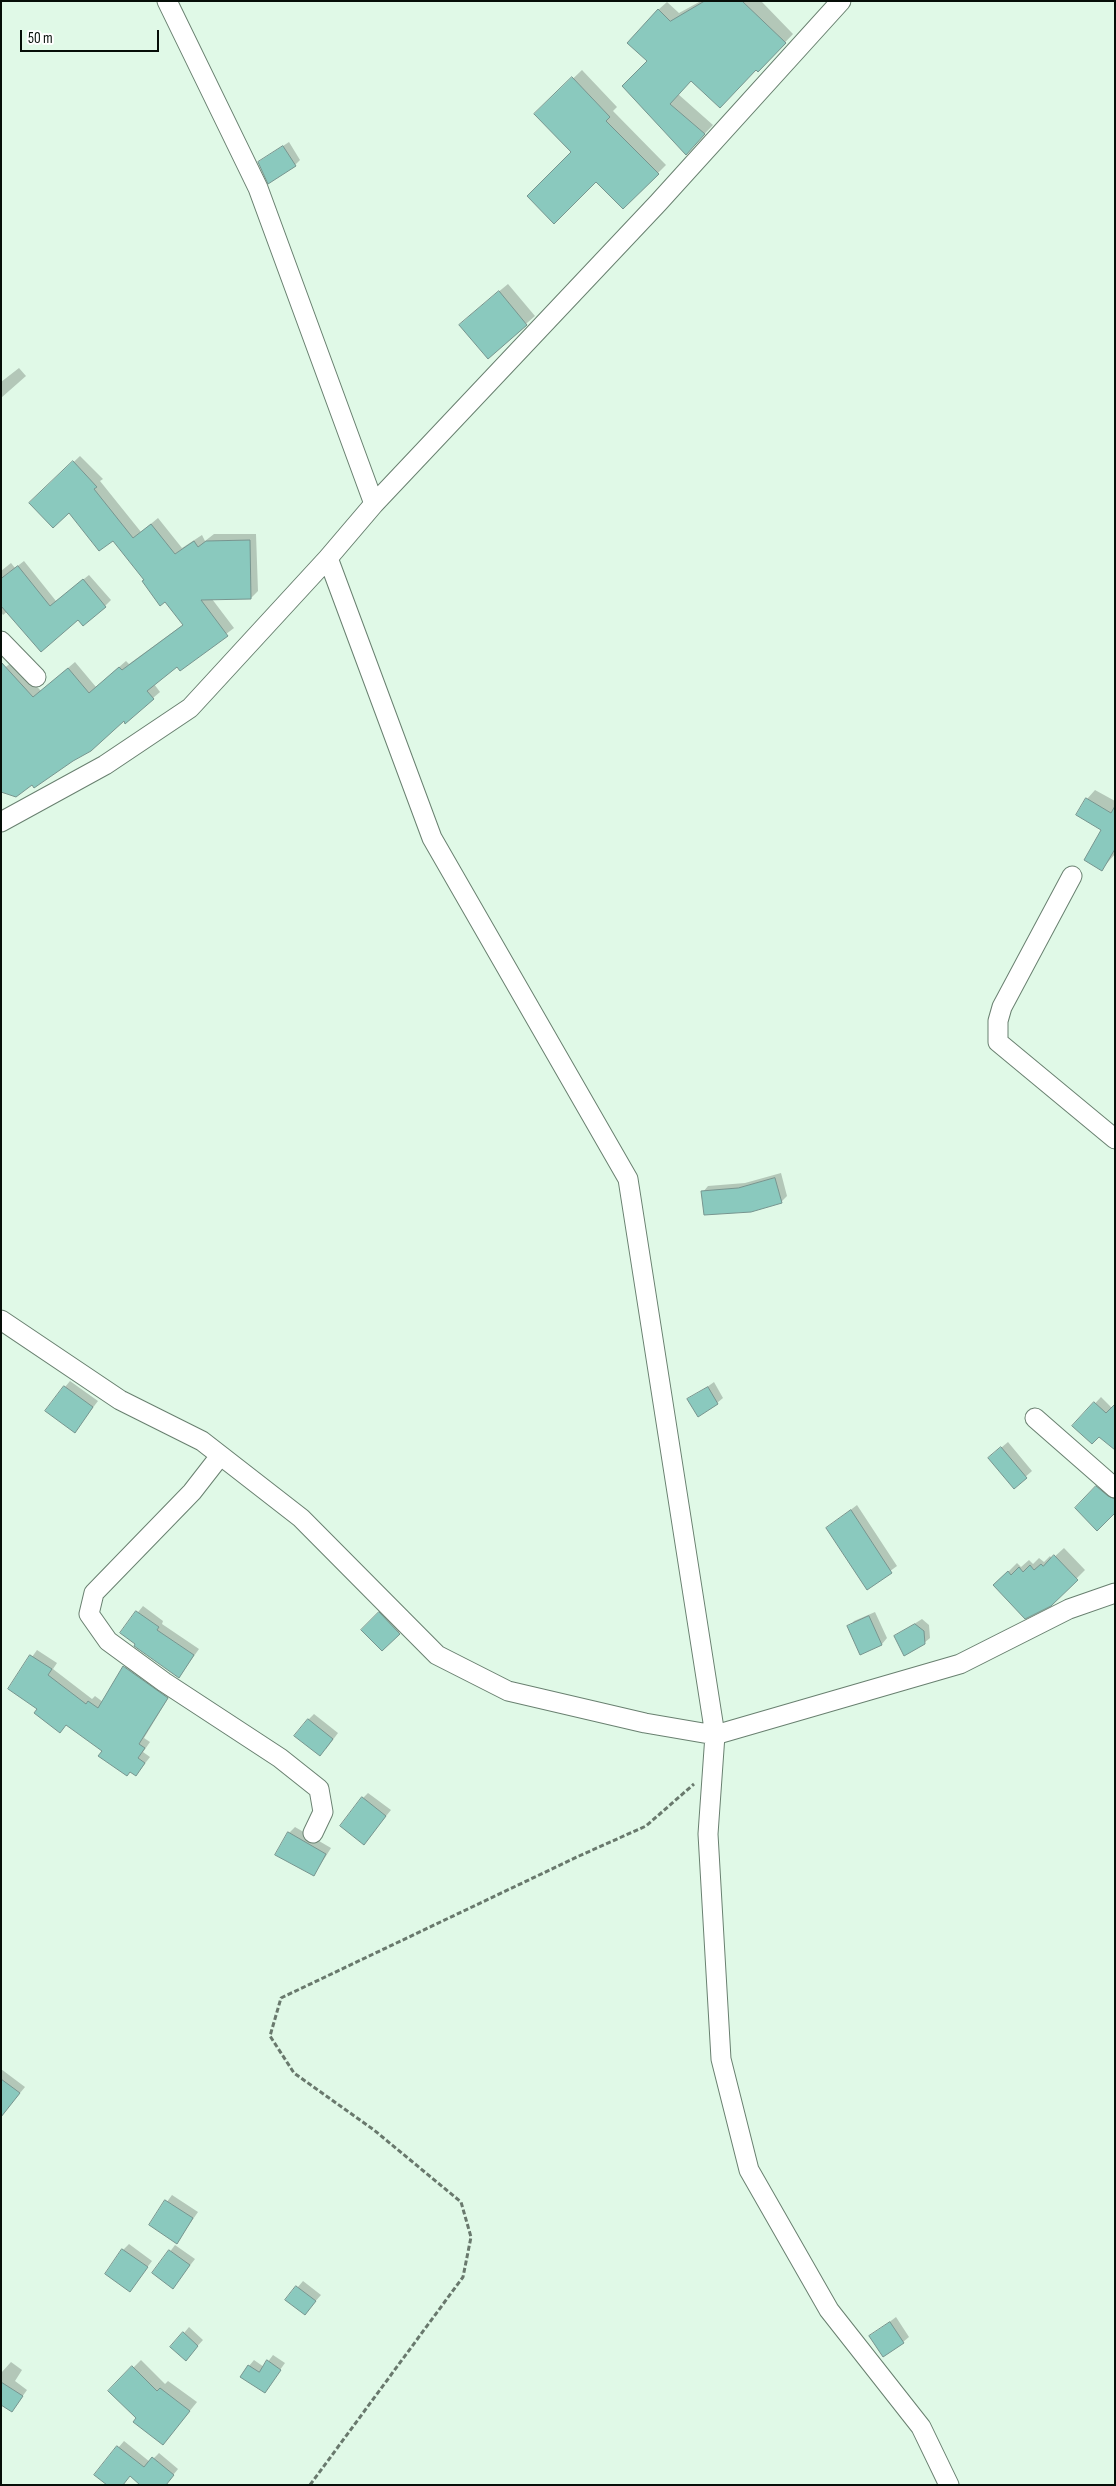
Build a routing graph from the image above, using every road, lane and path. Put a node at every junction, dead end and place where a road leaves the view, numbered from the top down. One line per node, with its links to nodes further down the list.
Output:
1 (167, 1): 3 (street)
2 (841, 1): 3 (street)
3 (374, 504): 4 (street)
4 (328, 558): 7 (street); 15 (street)
5 (1, 641): 6 (street)
6 (36, 677)
7 (1, 822)
8 (1072, 876): 9 (street)
9 (1115, 1139)
10 (1, 1320): 12 (street)
11 (1035, 1418): 13 (street)
12 (220, 1456): 15 (street); 17 (street)
13 (1115, 1488)
14 (1115, 1593): 15 (street)
15 (715, 1735): 16 (street)
16 (713, 1768): 18 (path); 19 (street)
17 (313, 1833)
18 (310, 2485)
19 (949, 2485)

